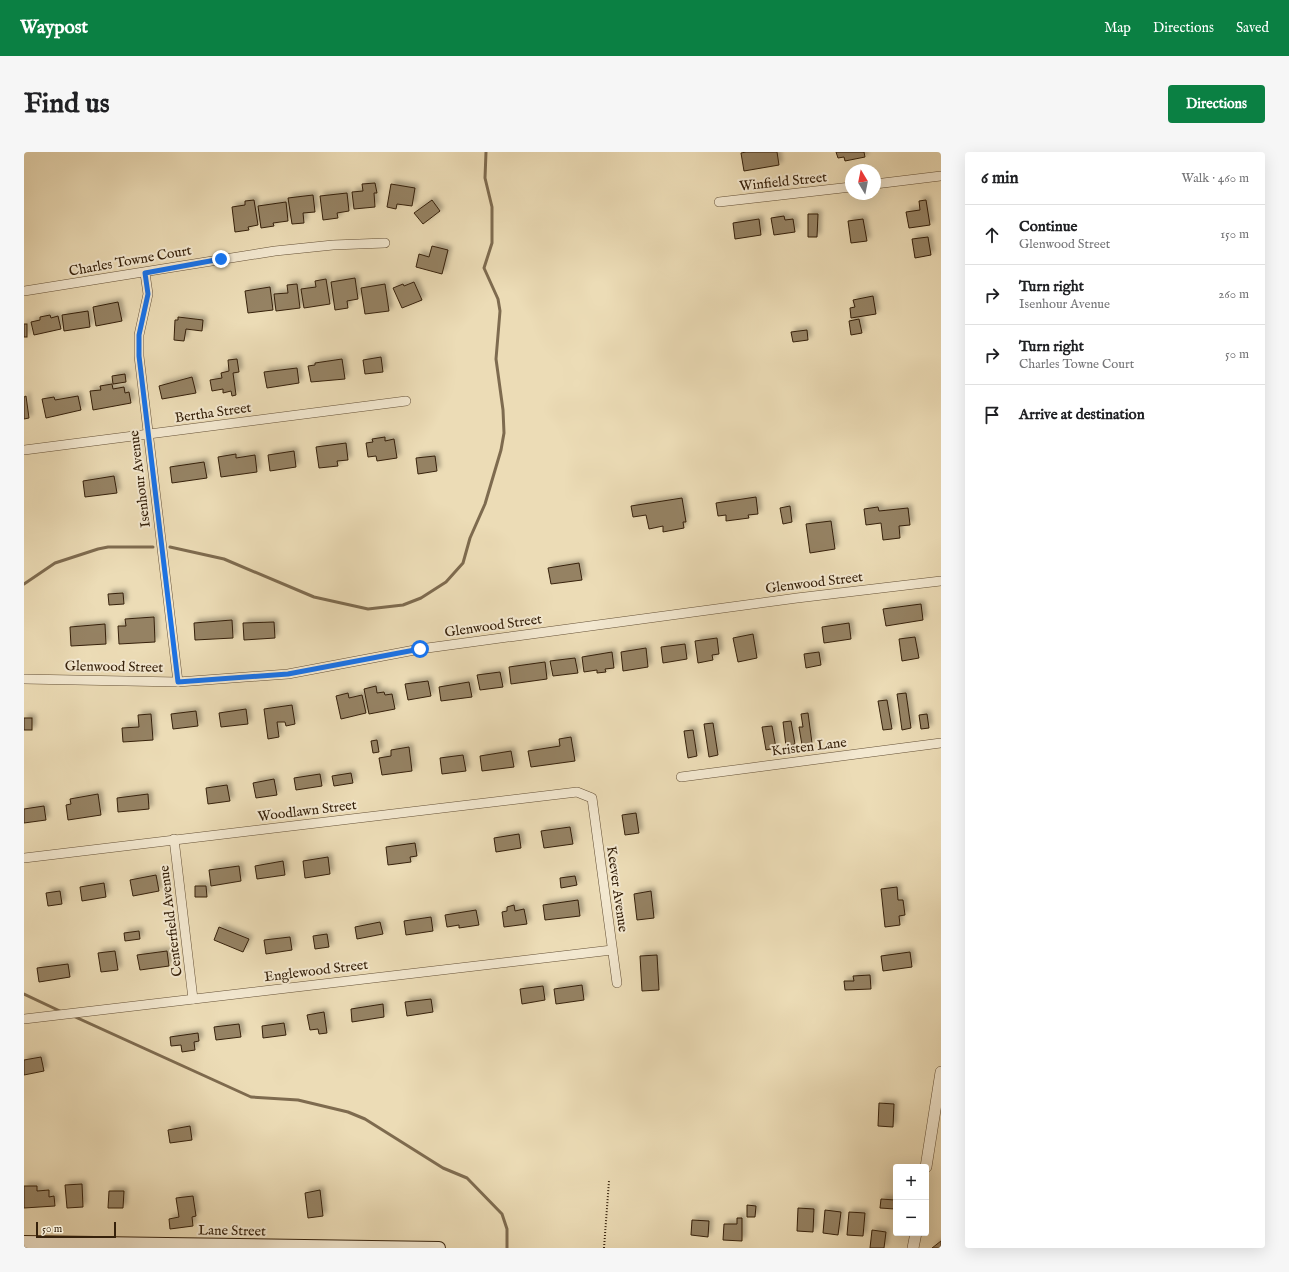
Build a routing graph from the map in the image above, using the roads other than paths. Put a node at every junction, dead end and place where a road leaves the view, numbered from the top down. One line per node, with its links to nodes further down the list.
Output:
1 (941, 176): 2 (street)
2 (881, 183)
3 (845, 188): 4 (street, Winfield Street)
4 (719, 202)
5 (385, 243): 6 (street, Charles Towne Court)
6 (145, 273): 7 (street, Charles Towne Court); 9 (street, Isenhour Avenue)
7 (24, 291)
8 (406, 401): 9 (street, Bertha Street)
9 (148, 435): 10 (street, Bertha Street); 13 (street, Isenhour Avenue)
10 (24, 450)
11 (941, 581): 13 (street, Glenwood Street)
12 (24, 679): 13 (street, Glenwood Street)
13 (178, 682)
14 (941, 743): 15 (street, Kristen Lane)
15 (680, 777)
16 (592, 798): 17 (street, Woodlawn Street); 19 (street, Keever Avenue)
17 (174, 839): 18 (street, Woodlawn Street); 21 (street, Centerfield Avenue)
18 (24, 858)
19 (612, 950): 20 (street, Keever Avenue); 21 (street, Englewood Street)
20 (617, 983)
21 (193, 998): 22 (street, Englewood Street)
22 (24, 1019)
23 (941, 1072): 24 (street)
24 (939, 1099): 25 (street)
25 (927, 1164)
26 (915, 1236): 31 (street)
27 (24, 1242): 28 (main road, Lane Street)
28 (65, 1245): 29 (main road, Lane Street)
29 (406, 1248): 30 (main road, Lane Street)
30 (439, 1248)
31 (913, 1248)

